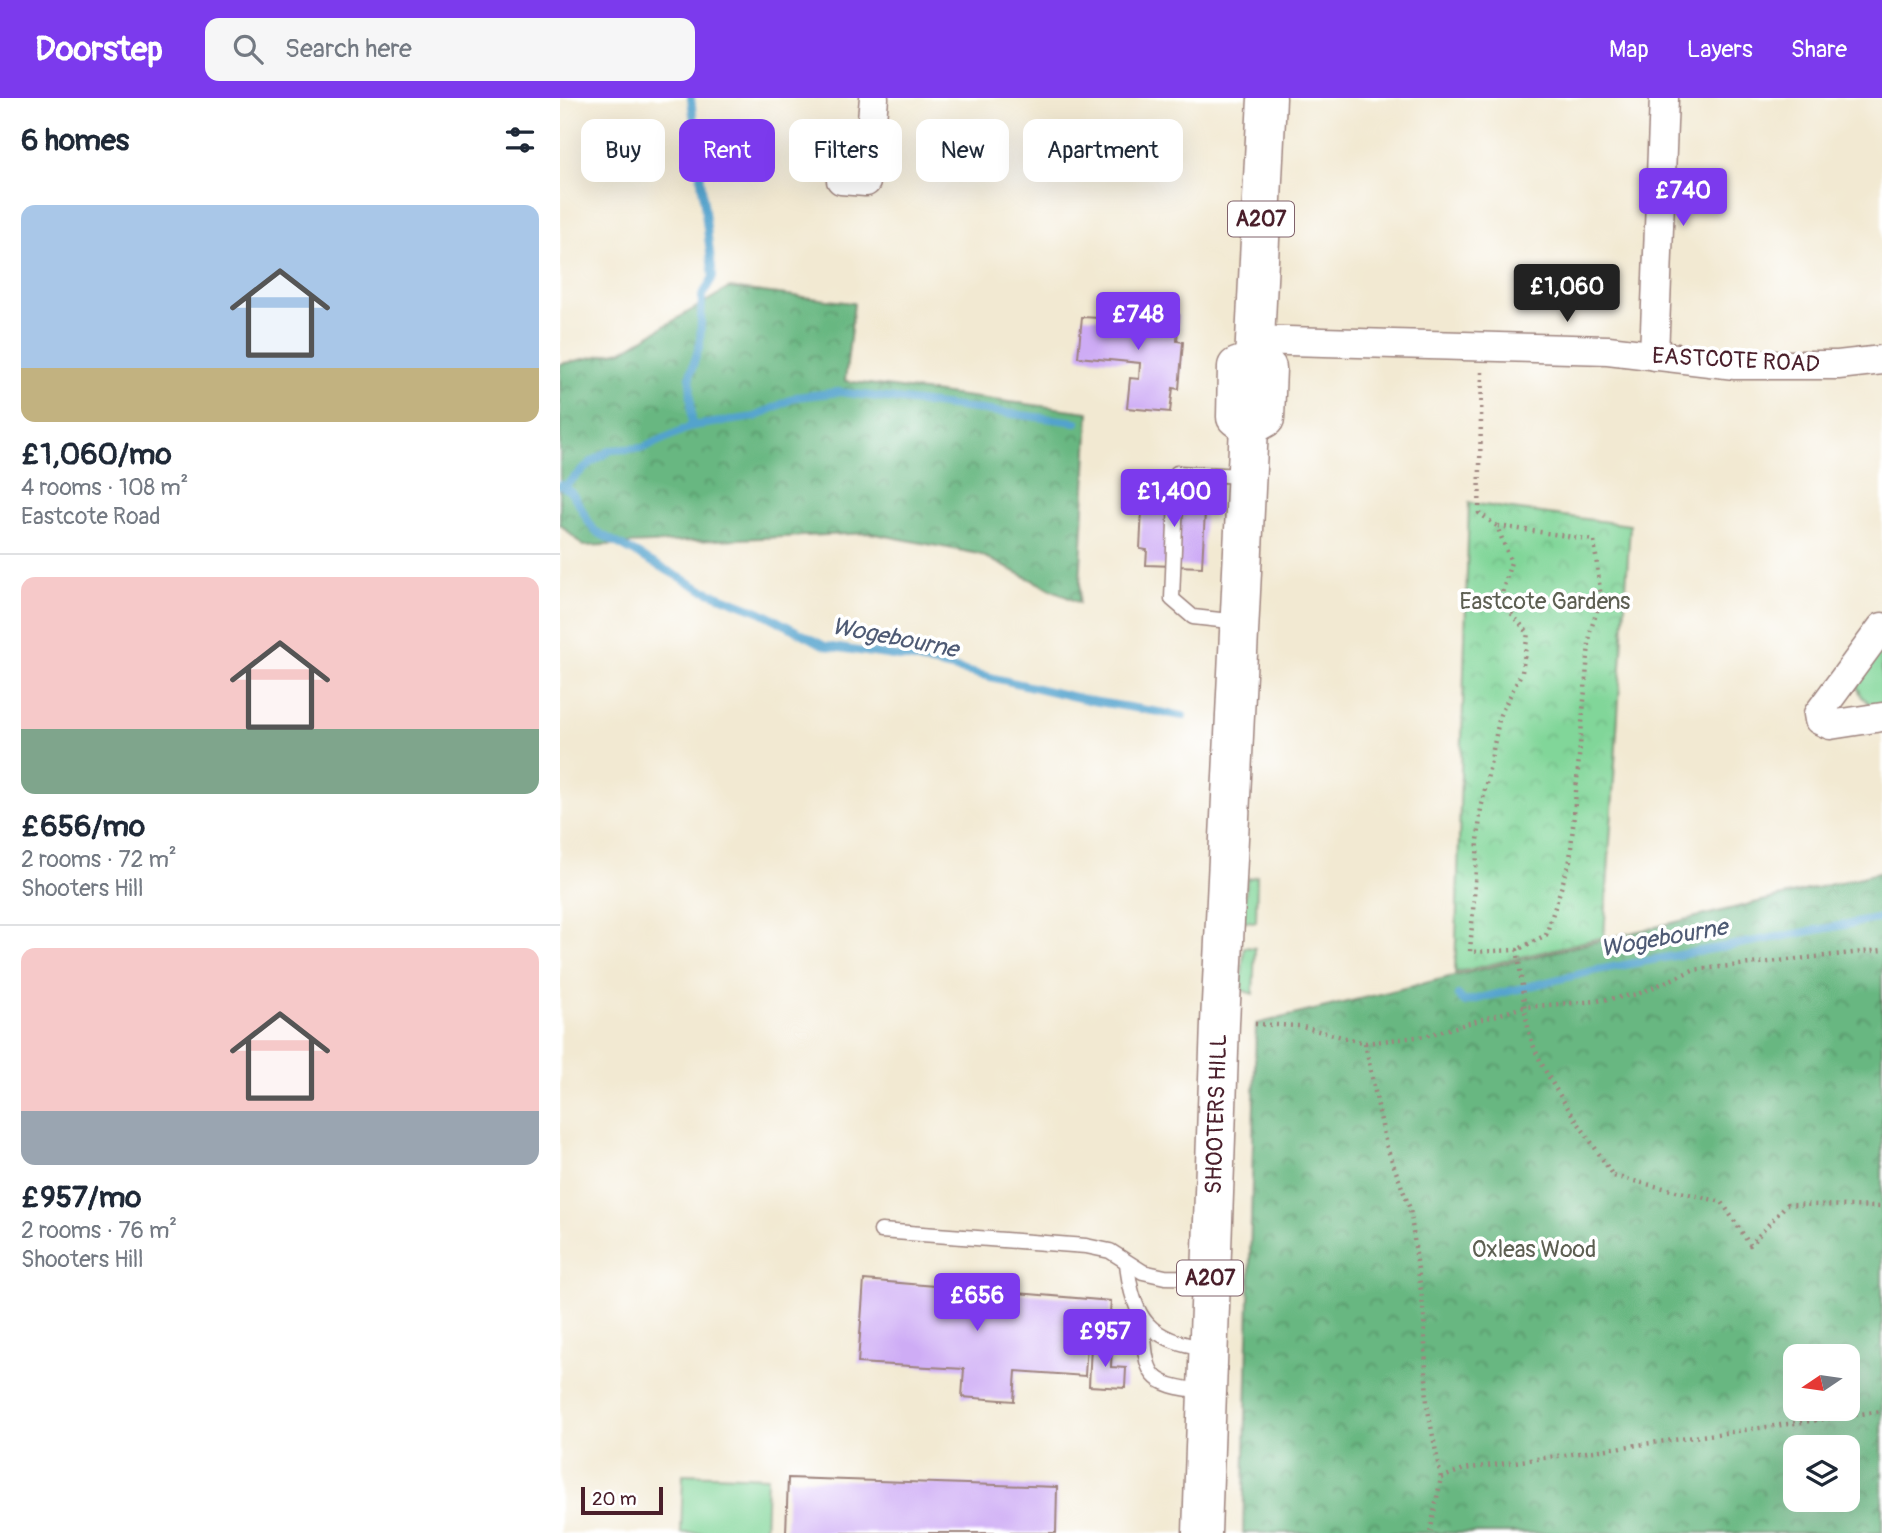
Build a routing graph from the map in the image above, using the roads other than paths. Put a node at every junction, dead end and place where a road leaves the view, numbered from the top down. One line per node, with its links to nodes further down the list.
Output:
1 (874, 98): 4 (street)
2 (1267, 98): 5 (main road, A207)
3 (1664, 98): 6 (street)
4 (872, 119)
5 (1254, 350): 6 (street, EASTCOTE ROAD); 8 (main road, A207)
6 (1654, 356): 7 (street, EASTCOTE ROAD)
7 (1882, 360)
8 (1247, 476): 9 (main road, A207); 9 (lane)
9 (1240, 623): 14 (main road, SHOOTERS HILL / A207)
10 (1882, 627): 11 (street)
11 (1882, 717)
12 (881, 1231): 13 (lane)
13 (1127, 1263): 14 (lane); 15 (lane)
14 (1210, 1278): 16 (main road, SHOOTERS HILL / A207)
15 (1143, 1320): 16 (lane); 17 (lane)
16 (1208, 1348): 17 (main road, SHOOTERS HILL / A207)
17 (1206, 1391): 18 (main road, SHOOTERS HILL / A207)
18 (1202, 1533)

